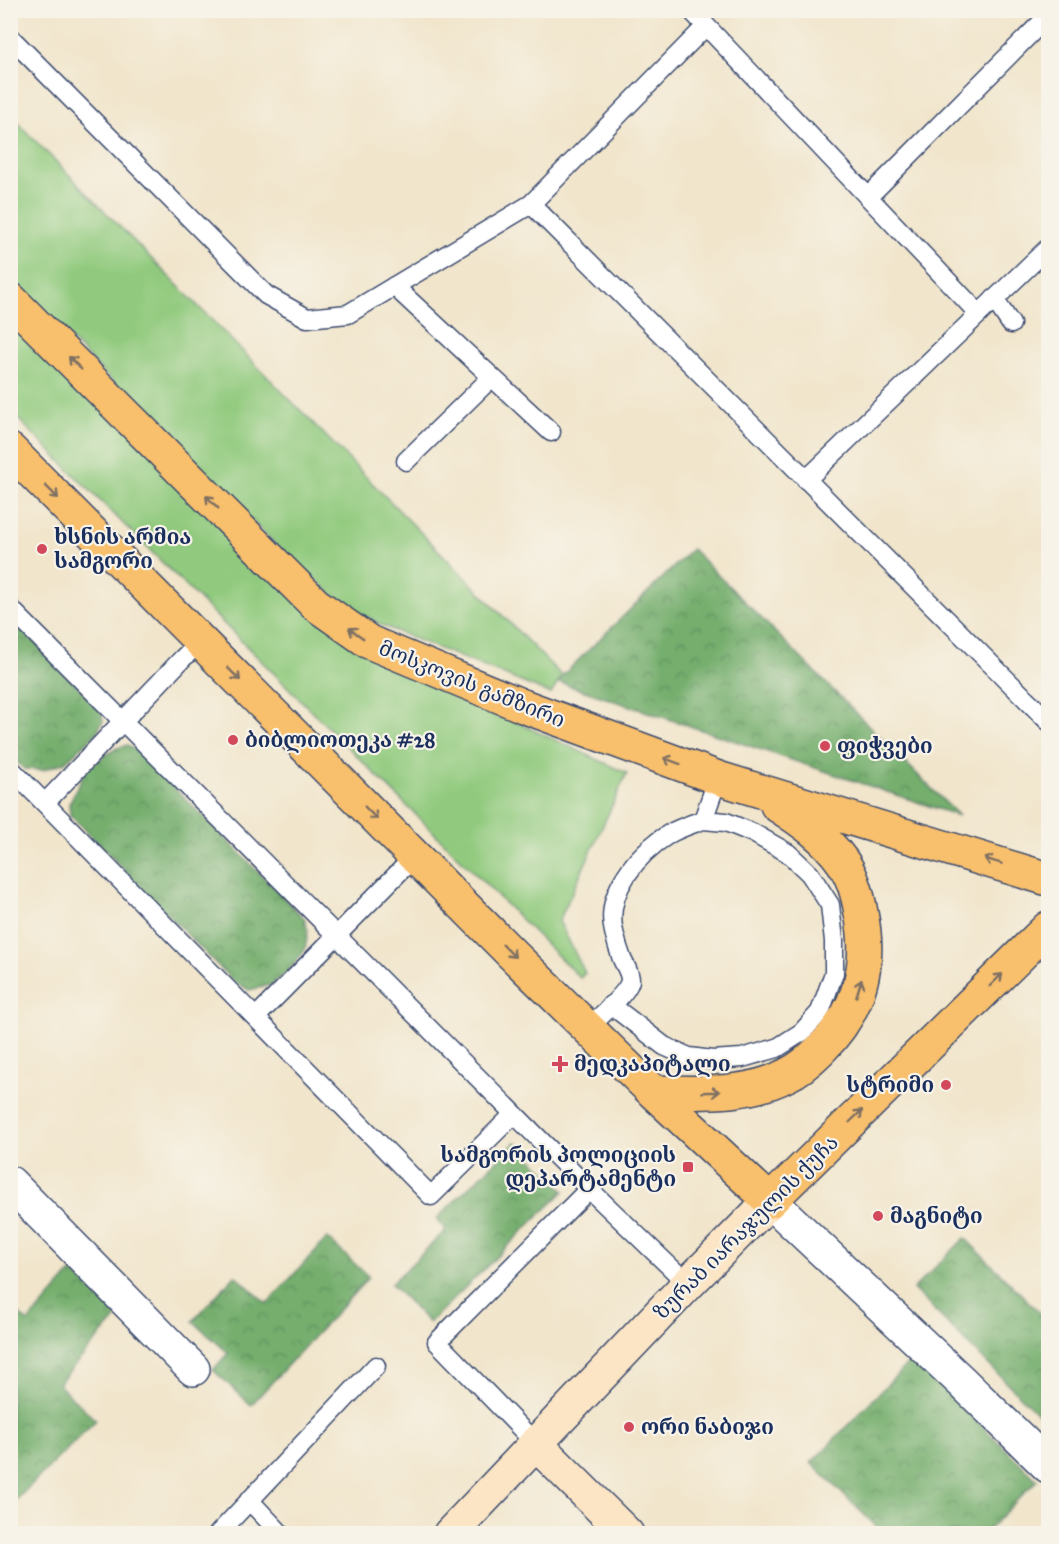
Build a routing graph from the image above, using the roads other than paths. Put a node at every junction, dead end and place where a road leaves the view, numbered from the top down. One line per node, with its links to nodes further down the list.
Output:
1 (691, 10): 3 (lane)
2 (1048, 16): 5 (lane)
3 (706, 26): 5 (lane); 6 (lane)
4 (10, 37): 8 (lane)
5 (868, 197): 11 (lane)
6 (531, 204): 8 (lane); 17 (lane)
7 (1048, 248): 10 (lane)
8 (394, 286): 13 (lane)
9 (10, 298): 23 (main road, მოსკოვის გამზირი, one-way to 9)
10 (994, 299): 11 (lane); 12 (lane)
11 (978, 314): 17 (lane)
12 (1011, 324)
13 (492, 377): 14 (lane); 16 (lane)
14 (551, 432)
15 (10, 450): 19 (main road, one-way to 19)
16 (406, 461)
17 (806, 480): 21 (lane)
18 (10, 608): 20 (lane)
19 (201, 641): 20 (lane); 26 (main road, one-way to 26)
20 (123, 721): 24 (lane); 29 (lane)
21 (1048, 721)
22 (10, 768): 24 (lane)
23 (733, 782): 25 (lane); 27 (main road, მოსკოვის გამზირი, one-way to 23); 33 (main road, one-way to 23)
24 (45, 803): 31 (lane)
25 (704, 820): 30 (lane); 30 (lane)
26 (414, 856): 29 (lane); 32 (main road, one-way to 32)
27 (1048, 879)
28 (1048, 928): 37 (main road, ზურაბ იარაჯულის ქუჩა, one-way to 28)
29 (337, 936): 31 (lane); 34 (lane)
30 (610, 1005): 32 (lane)
31 (256, 1017): 34 (lane)
32 (588, 1028): 33 (main road)
33 (652, 1092): 37 (main road)
34 (514, 1114): 36 (lane)
35 (10, 1183): 40 (street)
36 (589, 1189): 38 (lane); 41 (lane)
37 (770, 1201): 38 (main road, ზურაბ იარაჯულის ქუჩა); 42 (street)
38 (688, 1284): 41 (main road, ზურაბ იარაჯულის ქუჩა)
39 (376, 1366): 43 (lane)
40 (193, 1369)
41 (536, 1443): 46 (main road, ზურაბ იარაჯულის ქუჩა); 47 (main road)
42 (1048, 1466)
43 (249, 1500): 44 (lane); 45 (lane)
44 (218, 1533)
45 (280, 1533)
46 (450, 1533)
47 (627, 1533)

